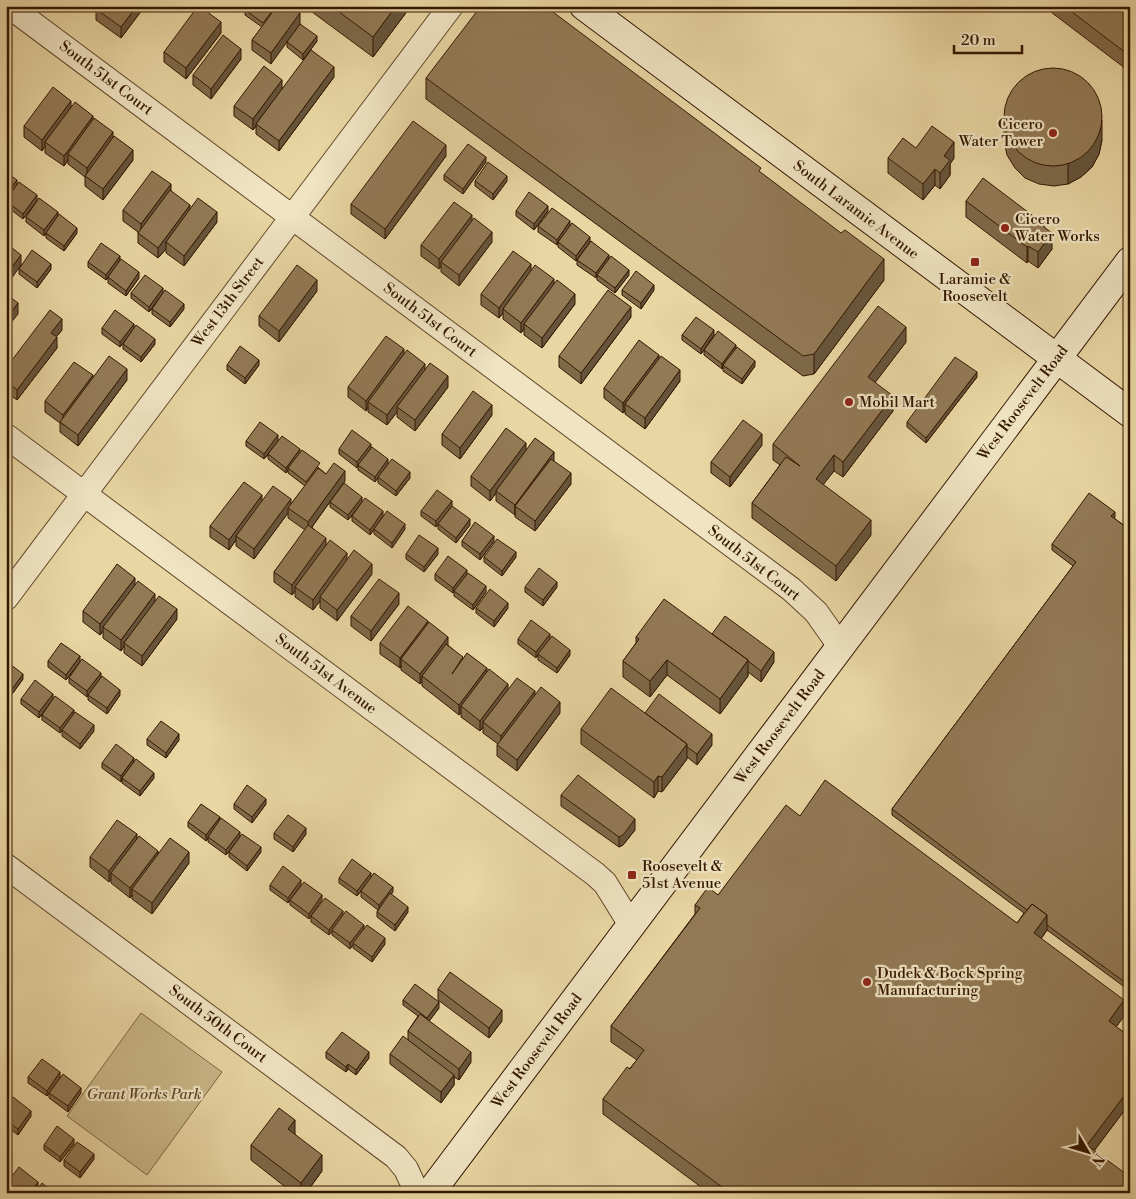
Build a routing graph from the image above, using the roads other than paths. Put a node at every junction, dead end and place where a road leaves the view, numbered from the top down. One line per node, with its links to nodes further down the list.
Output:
1 (10, 6): 4 (street, South 51st Court)
2 (451, 6): 4 (street, West 13th Street)
3 (584, 6): 6 (main road, South Laramie Avenue)
4 (292, 218): 9 (street, West 13th Street); 11 (street, South 51st Court)
5 (1130, 261): 6 (main road, West Roosevelt Road)
6 (1056, 359): 7 (main road, South Laramie Avenue); 11 (main road, West Roosevelt Road)
7 (1130, 413)
8 (6, 436): 9 (street, South 51st Avenue)
9 (84, 494): 10 (street, West 13th Street); 13 (street, South 51st Avenue)
10 (6, 598)
11 (840, 646): 13 (main road, West Roosevelt Road)
12 (6, 866): 14 (street, South 50th Court)
13 (632, 925): 15 (main road, West Roosevelt Road)
14 (417, 1193)
15 (430, 1193)

